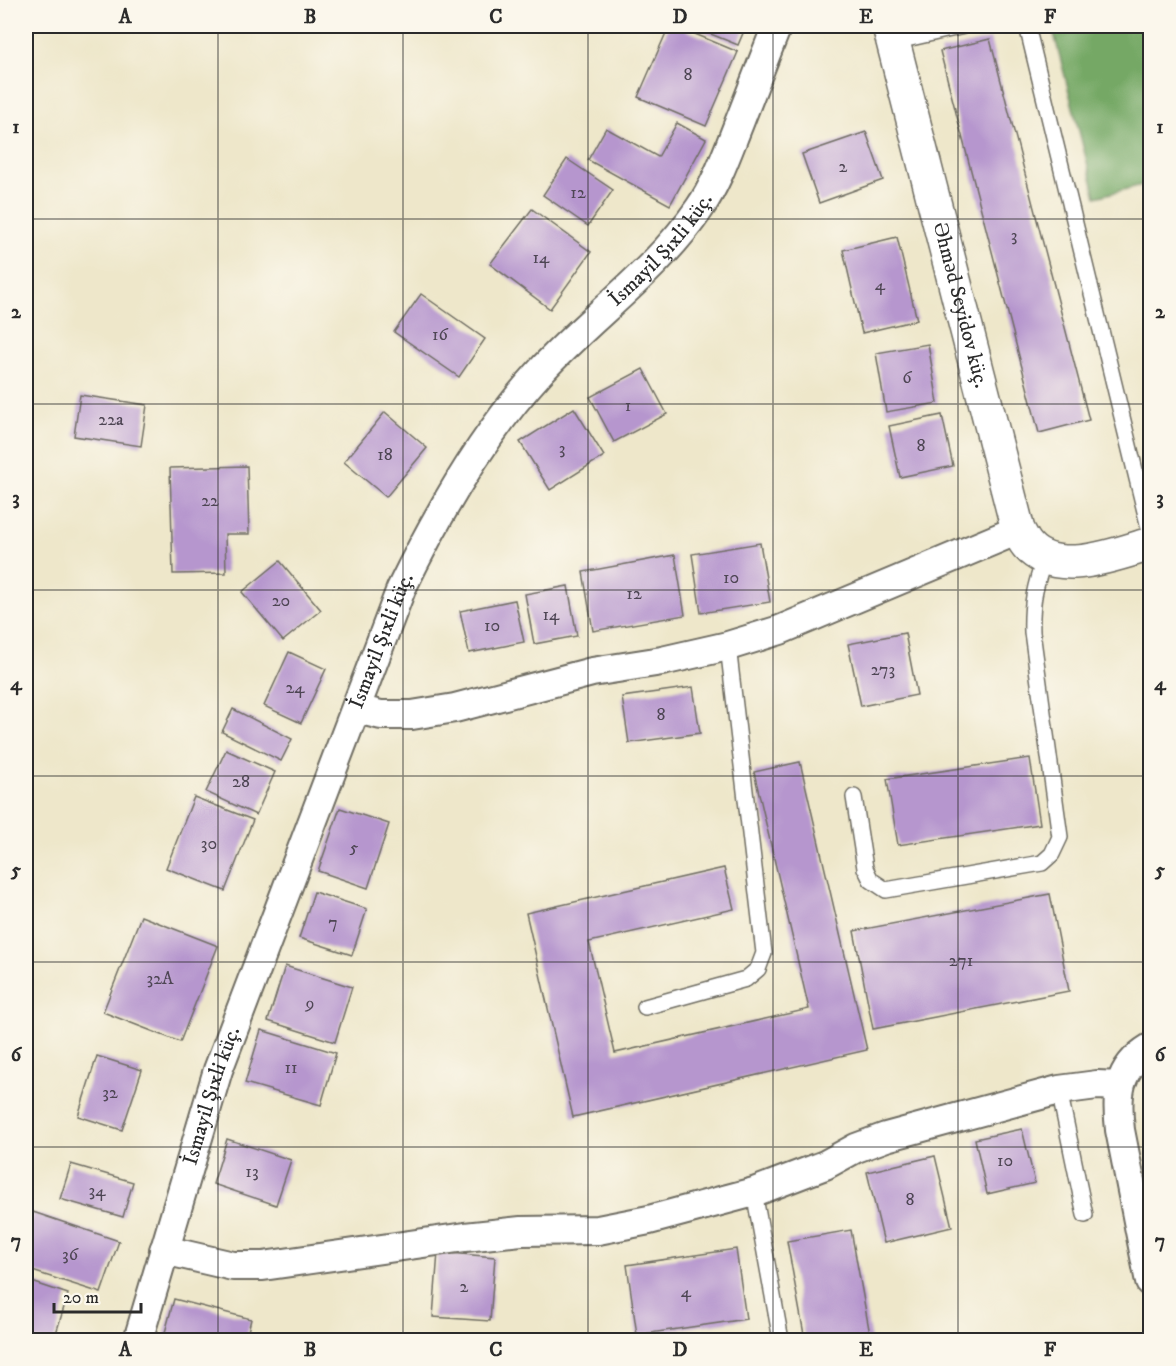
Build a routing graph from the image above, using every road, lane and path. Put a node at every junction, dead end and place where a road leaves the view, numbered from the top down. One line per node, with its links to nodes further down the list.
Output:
1 (777, 26): 10 (street, İsmayil Şıxli küç.)
2 (964, 26): 4 (lane)
3 (1027, 26): 6 (lane)
4 (891, 34): 5 (street, Əhməd Seyidov küç.)
5 (1018, 530): 8 (street, Əhməd Seyidov küç.); 9 (street)
6 (1150, 532)
7 (1150, 544): 8 (street)
8 (1054, 560): 11 (lane)
9 (728, 646): 10 (street); 12 (lane)
10 (356, 709): 18 (street, İsmayil Şıxli küç.)
11 (854, 797)
12 (645, 1006)
13 (1150, 1048): 14 (street)
14 (1120, 1086): 15 (street); 19 (street)
15 (1059, 1090): 16 (street); 17 (lane)
16 (754, 1192): 18 (street); 20 (lane)
17 (1085, 1215)
18 (164, 1250): 21 (street, İsmayil Şıxli küç.)
19 (1150, 1282)
20 (777, 1340)
21 (138, 1341)

